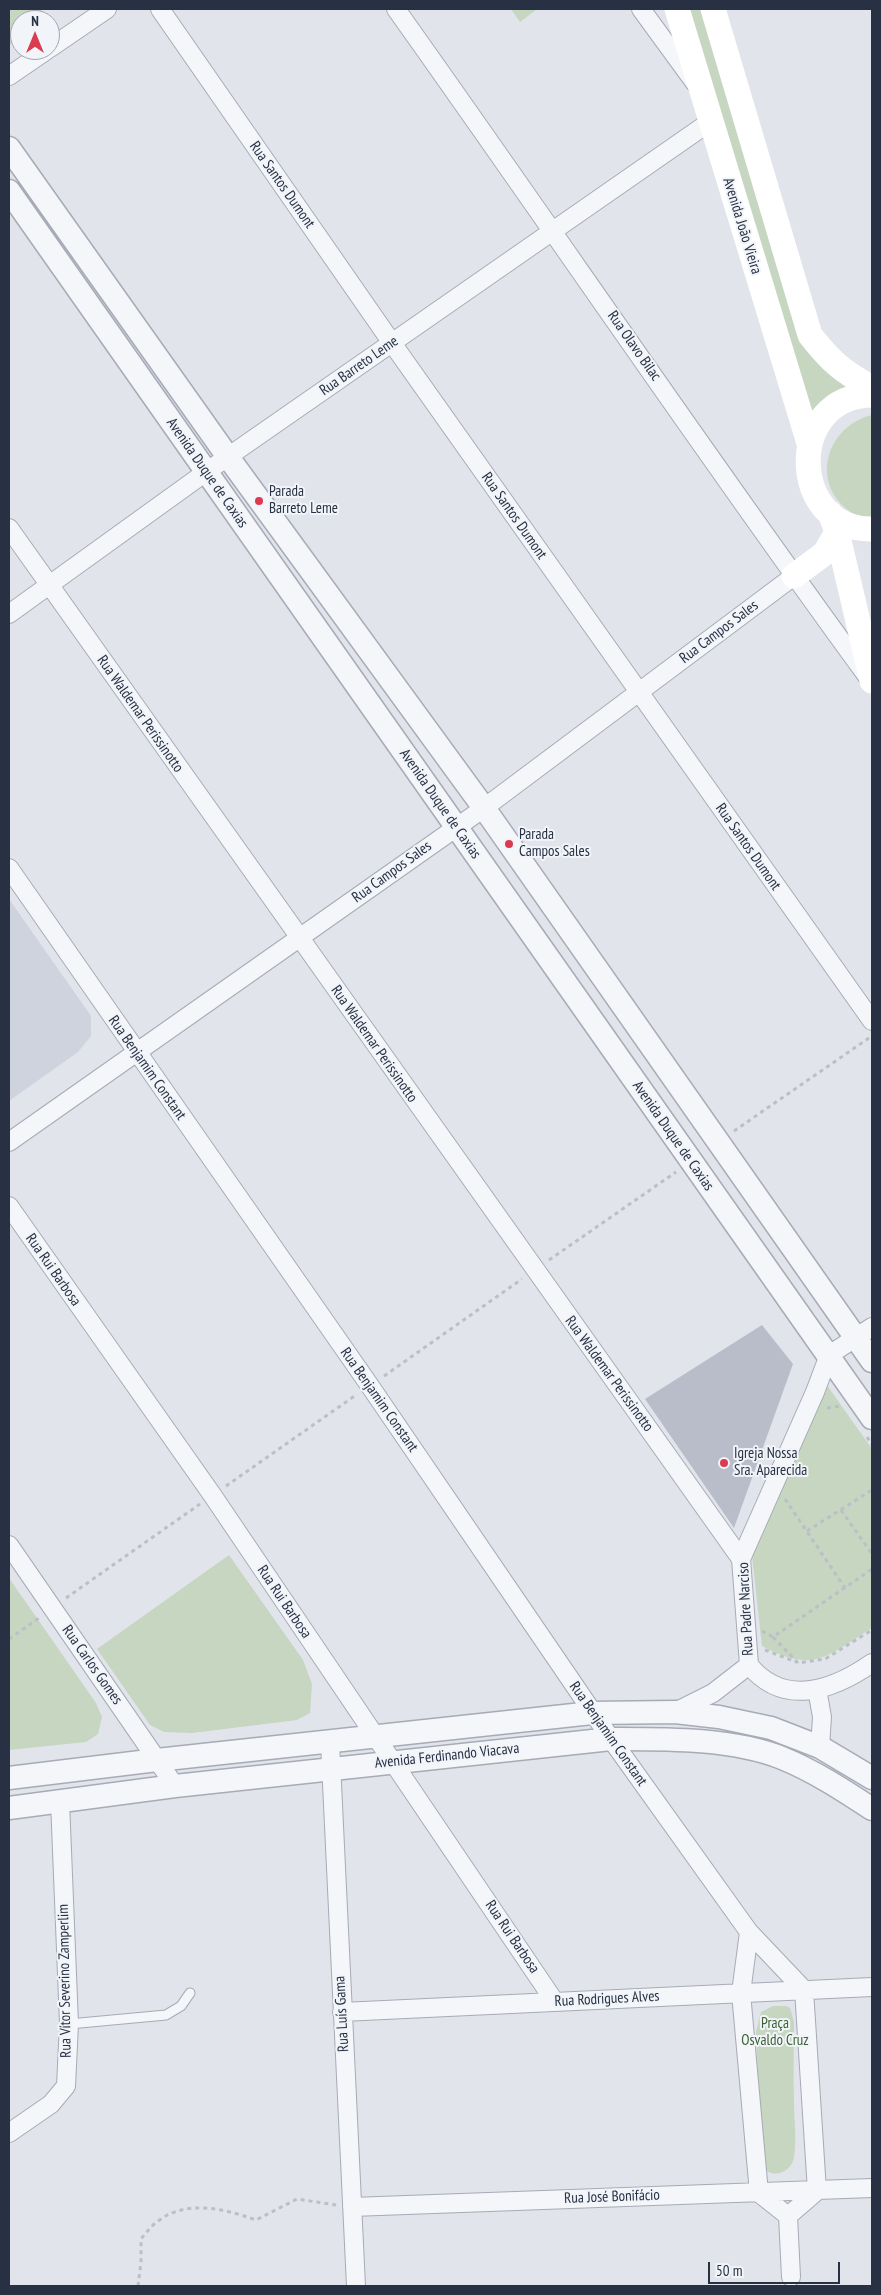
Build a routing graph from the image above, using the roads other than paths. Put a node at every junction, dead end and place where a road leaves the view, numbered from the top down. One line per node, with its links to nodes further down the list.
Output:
1 (107, 9): 7 (street)
2 (160, 9): 15 (street, Rua Santos Dumont)
3 (396, 9): 14 (street, Rua Olavo Bilac)
4 (641, 9): 10 (street)
5 (677, 9): 10 (main road, Avenida João Vieira)
6 (713, 9): 16 (main road)
7 (60, 41)
8 (33, 60): 9 (street)
9 (9, 76)
10 (702, 94): 11 (main road, Avenida João Vieira)
11 (711, 121): 14 (street, Rua Barreto Leme); 18 (main road, Avenida João Vieira)
12 (9, 148): 19 (street, Avenida Duque de Caxias)
13 (9, 191): 20 (street, Avenida Duque de Caxias)
14 (554, 230): 15 (street, Rua Barreto Leme); 24 (street, Rua Olavo Bilac)
15 (392, 343): 19 (street, Rua Barreto Leme); 28 (street, Rua Santos Dumont)
16 (872, 388)
17 (872, 395): 18 (main road)
18 (809, 443): 21 (main road)
19 (228, 457): 20 (street, Rua Barreto Leme); 29 (street, Avenida Duque de Caxias)
20 (206, 472): 25 (street, Rua Barreto Leme); 30 (street, Avenida Duque de Caxias)
21 (833, 522): 23 (main road); 24 (main road); 27 (main road)
22 (9, 528): 25 (street, Rua Waldemar Perissinotto)
23 (872, 529)
24 (794, 576): 27 (street, Rua Olavo Bilac); 28 (street, Rua Campos Sales)
25 (49, 585): 26 (street, Rua Barreto Leme); 32 (street, Rua Waldemar Perissinotto)
26 (9, 614)
27 (872, 682)
28 (639, 692): 29 (street, Rua Campos Sales); 33 (street, Rua Santos Dumont)
29 (484, 808): 30 (street, Rua Campos Sales); 37 (street, Avenida Duque de Caxias)
30 (456, 827): 32 (street, Rua Campos Sales); 38 (street, Avenida Duque de Caxias)
31 (9, 868): 34 (street, Rua Benjamim Constant)
32 (299, 939): 34 (street, Rua Campos Sales); 42 (street, Rua Waldemar Perissinotto)
33 (872, 1021)
34 (136, 1053): 35 (street, Rua Campos Sales); 47 (street, Rua Benjamim Constant)
35 (9, 1142)
36 (9, 1206): 48 (street, Rua Rui Barbosa)
37 (864, 1332): 38 (street); 39 (street, Avenida Duque de Caxias)
38 (829, 1355): 40 (street, Avenida Duque de Caxias); 42 (street, Rua Padre Narciso)
39 (872, 1361)
40 (872, 1418)
41 (9, 1545): 52 (street, Rua Carlos Gomes)
42 (741, 1559): 44 (street, Rua Padre Narciso)
43 (872, 1663): 45 (street)
44 (748, 1665): 45 (street); 46 (street, Rua Padre Narciso)
45 (817, 1689): 51 (street)
46 (675, 1712): 47 (street, Avenida Ferdinando Viacava); 51 (street, Avenida Ferdinando Viacava)
47 (592, 1713): 48 (street, Avenida Ferdinando Viacava); 49 (street, Rua Benjamim Constant)
48 (376, 1738): 50 (street, Avenida Ferdinando Viacava); 53 (street, Rua Rui Barbosa)
49 (611, 1739): 53 (street, Avenida Ferdinando Viacava); 60 (street, Avenida Ferdinando Viacava); 61 (street, Rua Benjamim Constant)
50 (330, 1742): 52 (street, Avenida Ferdinando Viacava); 54 (street, Rua Luís Gama)
51 (820, 1746): 56 (street, Avenida Ferdinando Viacava)
52 (157, 1760): 55 (street, Avenida Ferdinando Viacava); 57 (street, Rua Carlos Gomes)
53 (393, 1762): 54 (street, Avenida Ferdinando Viacava); 66 (street, Rua Rui Barbosa)
54 (332, 1769): 57 (street, Avenida Ferdinando Viacava); 67 (street, Rua Luís Gama)
55 (9, 1778)
56 (872, 1778)
57 (175, 1786): 58 (street, Avenida Ferdinando Viacava)
58 (60, 1801): 59 (street, Avenida Ferdinando Viacava); 68 (street, Rua Vítor Severino Zamperlim)
59 (9, 1808)
60 (872, 1809)
61 (749, 1932): 63 (street, Rua Benjamim Constant); 65 (street)
62 (872, 1987): 63 (street, Rua Rodrigues Alves)
63 (804, 1990): 65 (street, Rua Rodrigues Alves); 71 (street)
64 (190, 1993): 68 (lane)
65 (742, 1993): 66 (street, Rua Rodrigues Alves); 72 (street)
66 (555, 2002): 67 (street, Rua Rodrigues Alves)
67 (342, 2012): 73 (street, Rua Luís Gama)
68 (69, 2024): 69 (street, Rua Vítor Severino Zamperlim)
69 (9, 2133)
70 (872, 2188): 71 (street, Rua José Bonifácio)
71 (817, 2191): 72 (street, Rua José Bonifácio); 74 (street)
72 (759, 2193): 73 (street, Rua José Bonifácio); 74 (street)
73 (352, 2207): 76 (street, Rua Luís Gama)
74 (788, 2216): 75 (street)
75 (791, 2277)
76 (356, 2286)

